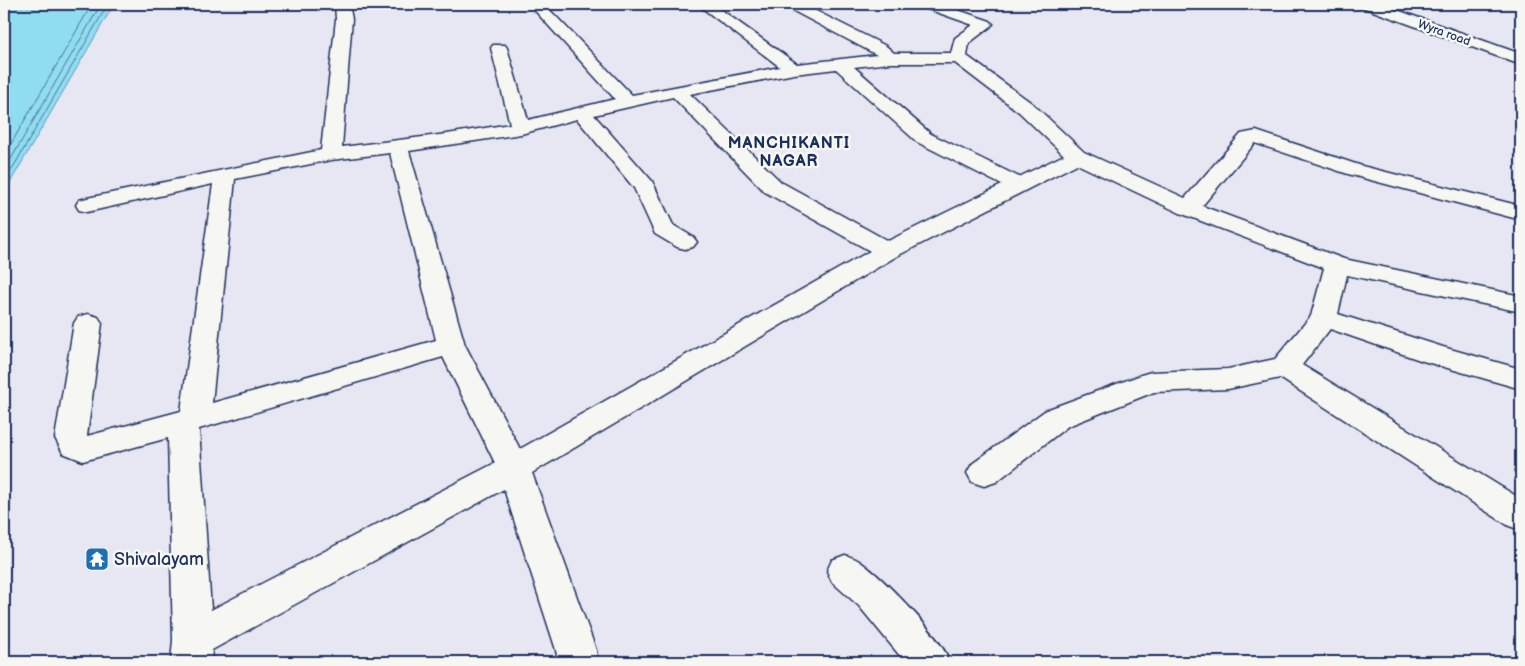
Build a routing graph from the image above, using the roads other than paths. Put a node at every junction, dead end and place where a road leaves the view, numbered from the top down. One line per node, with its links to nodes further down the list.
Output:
1 (342, 4): 18 (street)
2 (536, 4): 14 (street)
3 (704, 4): 12 (street)
4 (791, 4): 8 (street)
5 (927, 4): 9 (street)
6 (1367, 4): 10 (street, Wyra road)
7 (499, 48): 16 (street)
8 (890, 58): 9 (street); 11 (street)
9 (959, 58): 19 (street)
10 (1521, 60)
11 (839, 64): 12 (street); 21 (street)
12 (794, 69): 13 (street)
13 (677, 91): 14 (street); 26 (street)
14 (628, 102): 15 (street)
15 (581, 112): 16 (street); 25 (street)
16 (521, 128): 17 (street)
17 (398, 146): 18 (street); 31 (street)
18 (331, 154): 20 (street)
19 (1077, 156): 21 (street); 23 (street)
20 (225, 175): 22 (street); 34 (street)
21 (1018, 185): 26 (street)
22 (87, 205)
23 (1188, 208): 24 (street); 27 (street)
24 (1521, 213)
25 (685, 242)
26 (888, 251): 35 (street)
27 (1337, 265): 28 (street); 29 (street)
28 (1521, 304)
29 (1324, 318): 32 (street); 33 (street)
30 (88, 323): 34 (street)
31 (451, 346): 34 (street); 35 (street)
32 (1284, 367): 36 (street); 37 (street)
33 (1521, 379)
34 (189, 421): 39 (street)
35 (514, 468): 39 (street); 40 (street)
36 (984, 473)
37 (1521, 516)
38 (845, 571): 41 (street)
39 (192, 651)
40 (578, 662)
41 (930, 662)

